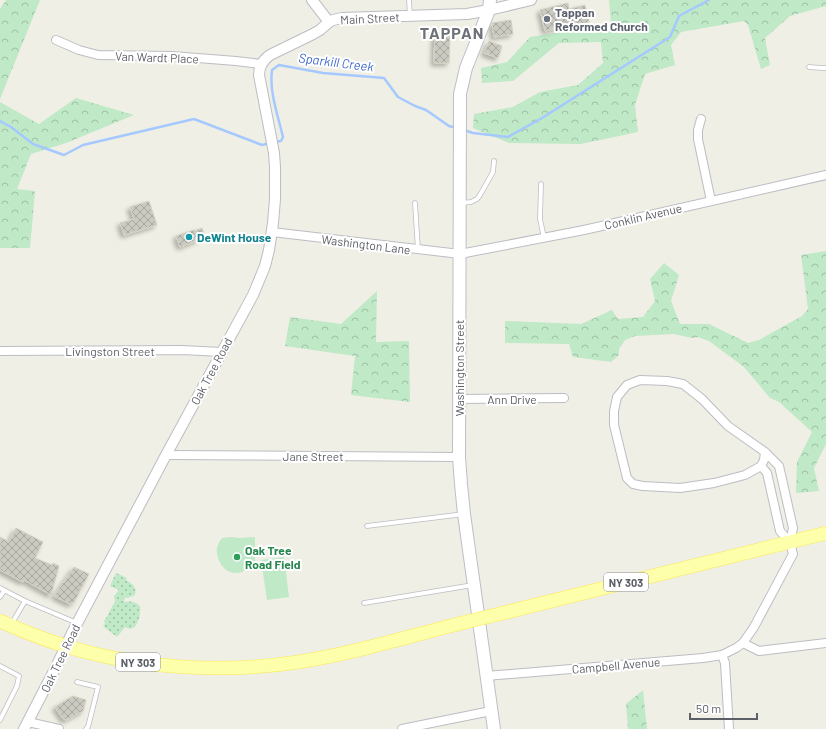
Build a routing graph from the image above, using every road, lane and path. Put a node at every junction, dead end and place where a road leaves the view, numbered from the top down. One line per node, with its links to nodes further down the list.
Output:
1 (312, 0): 6 (street, Main Street)
2 (409, 0): 5 (lane)
3 (531, 0): 4 (street, Main Street)
4 (489, 5): 5 (street, Main Street); 17 (main road, Washington Street)
5 (410, 16): 6 (street, Main Street)
6 (329, 22): 8 (street)
7 (56, 40): 8 (street, Van Wardt Place)
8 (262, 64): 18 (street, Oak Tree Road)
9 (809, 67): 10 (lane)
10 (826, 68)
11 (701, 119): 15 (street)
12 (494, 161): 17 (lane)
13 (826, 175): 15 (street, Conklin Avenue)
14 (541, 184): 19 (lane)
15 (711, 201): 19 (street, Conklin Avenue)
16 (415, 202): 20 (lane)
17 (460, 203): 21 (main road, Washington Street)
18 (272, 232): 20 (street, Washington Lane); 23 (street, Oak Tree Road)
19 (544, 238): 21 (street, Conklin Avenue)
20 (418, 250): 21 (street, Washington Lane)
21 (460, 254): 25 (main road, Washington Street)
22 (0, 351): 23 (street, Livingston Street)
23 (221, 352): 27 (street, Oak Tree Road)
24 (564, 398): 25 (street, Ann Drive)
25 (459, 399): 28 (main road, Washington Street)
26 (765, 452): 29 (street); 29 (street, Campbell Avenue); 33 (street, Campbell Avenue)
27 (166, 455): 28 (street, Jane Street); 40 (street, Oak Tree Road)
28 (459, 457): 30 (main road, Washington Street)
29 (761, 466): 33 (street)
30 (464, 514): 31 (lane); 34 (main road, Washington Street)
31 (367, 526)
32 (826, 533): 33 (main road, NY 303)
33 (790, 542): 41 (street, Campbell Avenue); 43 (main road, NY 303, bridge)
34 (474, 585): 38 (lane); 46 (main road, Washington Street)
35 (2, 590): 36 (lane); 37 (lane)
36 (0, 597)
37 (25, 601): 39 (lane); 40 (lane)
38 (364, 603)
39 (6, 623): 43 (main road, NY 303)
40 (77, 623): 43 (street, Oak Tree Road)
41 (743, 643): 42 (street); 44 (street, Campbell Avenue)
42 (826, 643)
43 (66, 646): 50 (street, Oak Tree Road)
44 (722, 654): 46 (street, Campbell Avenue); 55 (street)
45 (0, 666): 49 (lane)
46 (486, 676): 48 (main road, Washington Street)
47 (77, 682): 52 (lane)
48 (491, 711): 53 (street); 54 (main road, Washington Street)
49 (0, 720)
50 (26, 725): 51 (street)
51 (59, 729)
52 (86, 729)
53 (402, 729)
54 (494, 729)
55 (729, 729)

